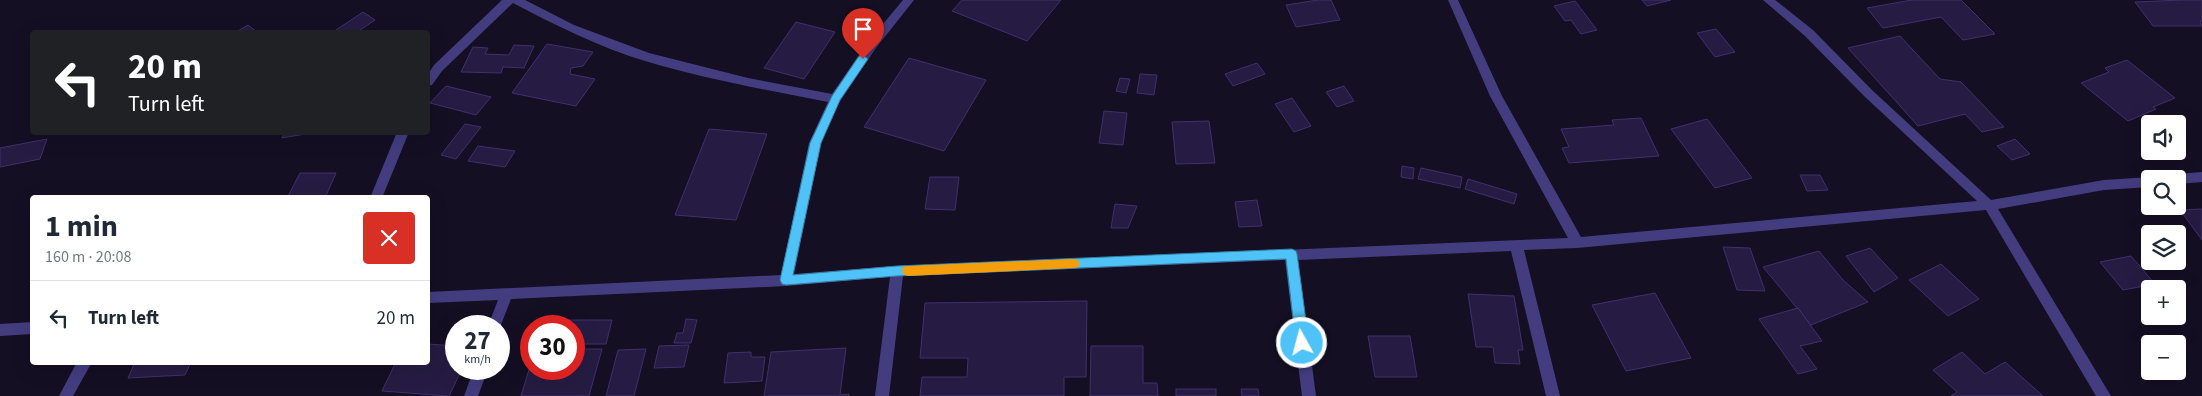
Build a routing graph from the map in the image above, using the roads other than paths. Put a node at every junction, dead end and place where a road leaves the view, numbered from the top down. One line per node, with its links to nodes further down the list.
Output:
1 (509, 0): 6 (street)
2 (516, 0): 7 (street)
3 (909, 0): 7 (street)
4 (1453, 0): 14 (street)
5 (1768, 0): 13 (street)
6 (430, 79)
7 (836, 99): 18 (street)
8 (402, 135): 12 (street)
9 (2202, 177): 10 (street)
10 (2186, 178)
11 (2141, 183): 13 (street)
12 (378, 195)
13 (1990, 205): 14 (street); 31 (street)
14 (1578, 243): 15 (street)
15 (1516, 244): 16 (street); 30 (street)
16 (1292, 254): 17 (street); 29 (street)
17 (897, 271): 18 (street); 28 (street)
18 (786, 280): 19 (street)
19 (506, 295): 20 (street); 21 (street)
20 (430, 298)
21 (499, 315)
22 (30, 328): 23 (street)
23 (0, 330)
24 (84, 365): 26 (street)
25 (477, 380): 27 (street)
26 (66, 396)
27 (471, 396)
28 (882, 396)
29 (1309, 396)
30 (1553, 396)
31 (2104, 396)

